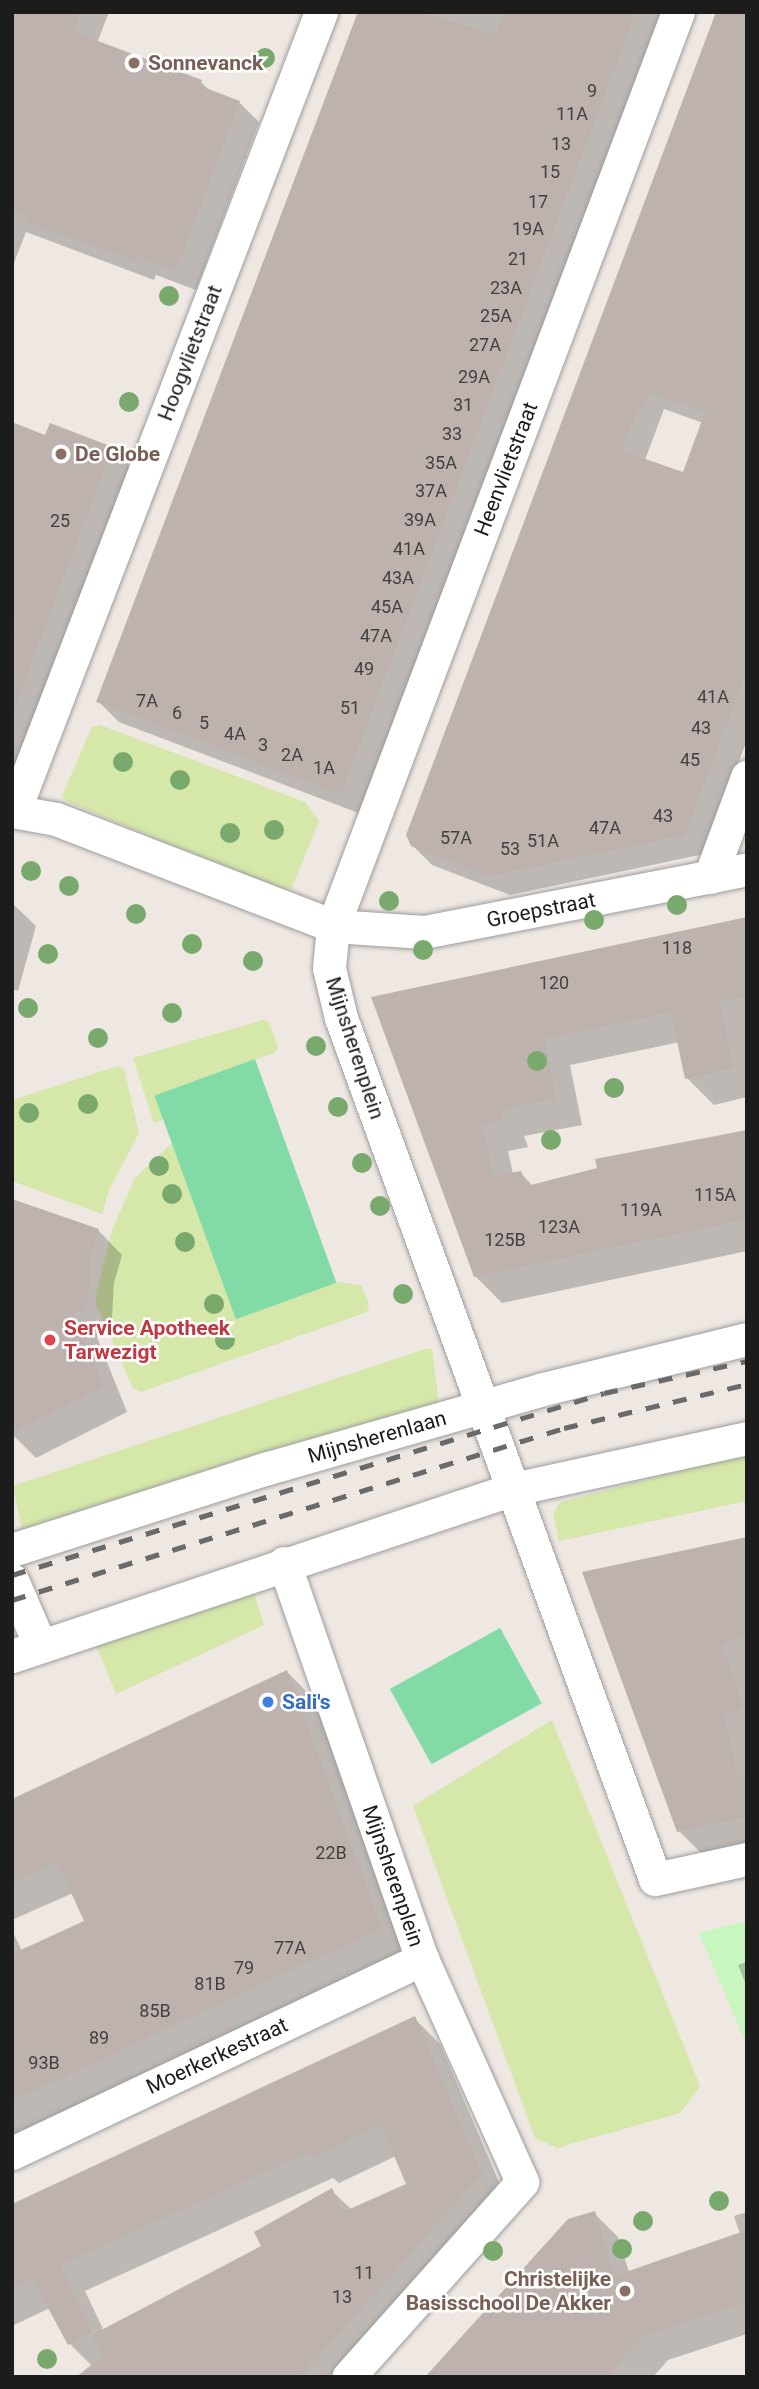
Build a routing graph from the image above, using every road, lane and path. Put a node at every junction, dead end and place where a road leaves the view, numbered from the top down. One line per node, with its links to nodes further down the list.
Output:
1 (320, 12): 4 (street, Hoogvlietstraat)
2 (678, 12): 7 (street, Heenvlietstraat)
3 (747, 777): 6 (street)
4 (13, 811): 7 (street)
5 (747, 869): 6 (street, Groepstraat)
6 (710, 877): 7 (street, Groepstraat)
7 (333, 926): 9 (street, Mijnsherenplein)
8 (747, 1339): 9 (street, Mijnsherenlaan)
9 (484, 1407): 11 (street, Mijnsherenplein); 12 (street, Mijnsherenlaan)
10 (747, 1438): 11 (street)
11 (513, 1489): 13 (street); 16 (street)
12 (12, 1550)
13 (284, 1563): 15 (street); 17 (street, Mijnsherenplein)
14 (12, 1580): 15 (street)
15 (26, 1651)
16 (747, 1859)
17 (422, 1959): 18 (street, Moerkerkestraat); 19 (street, Mijnsherenplein)
18 (12, 2153)
19 (348, 2377)

